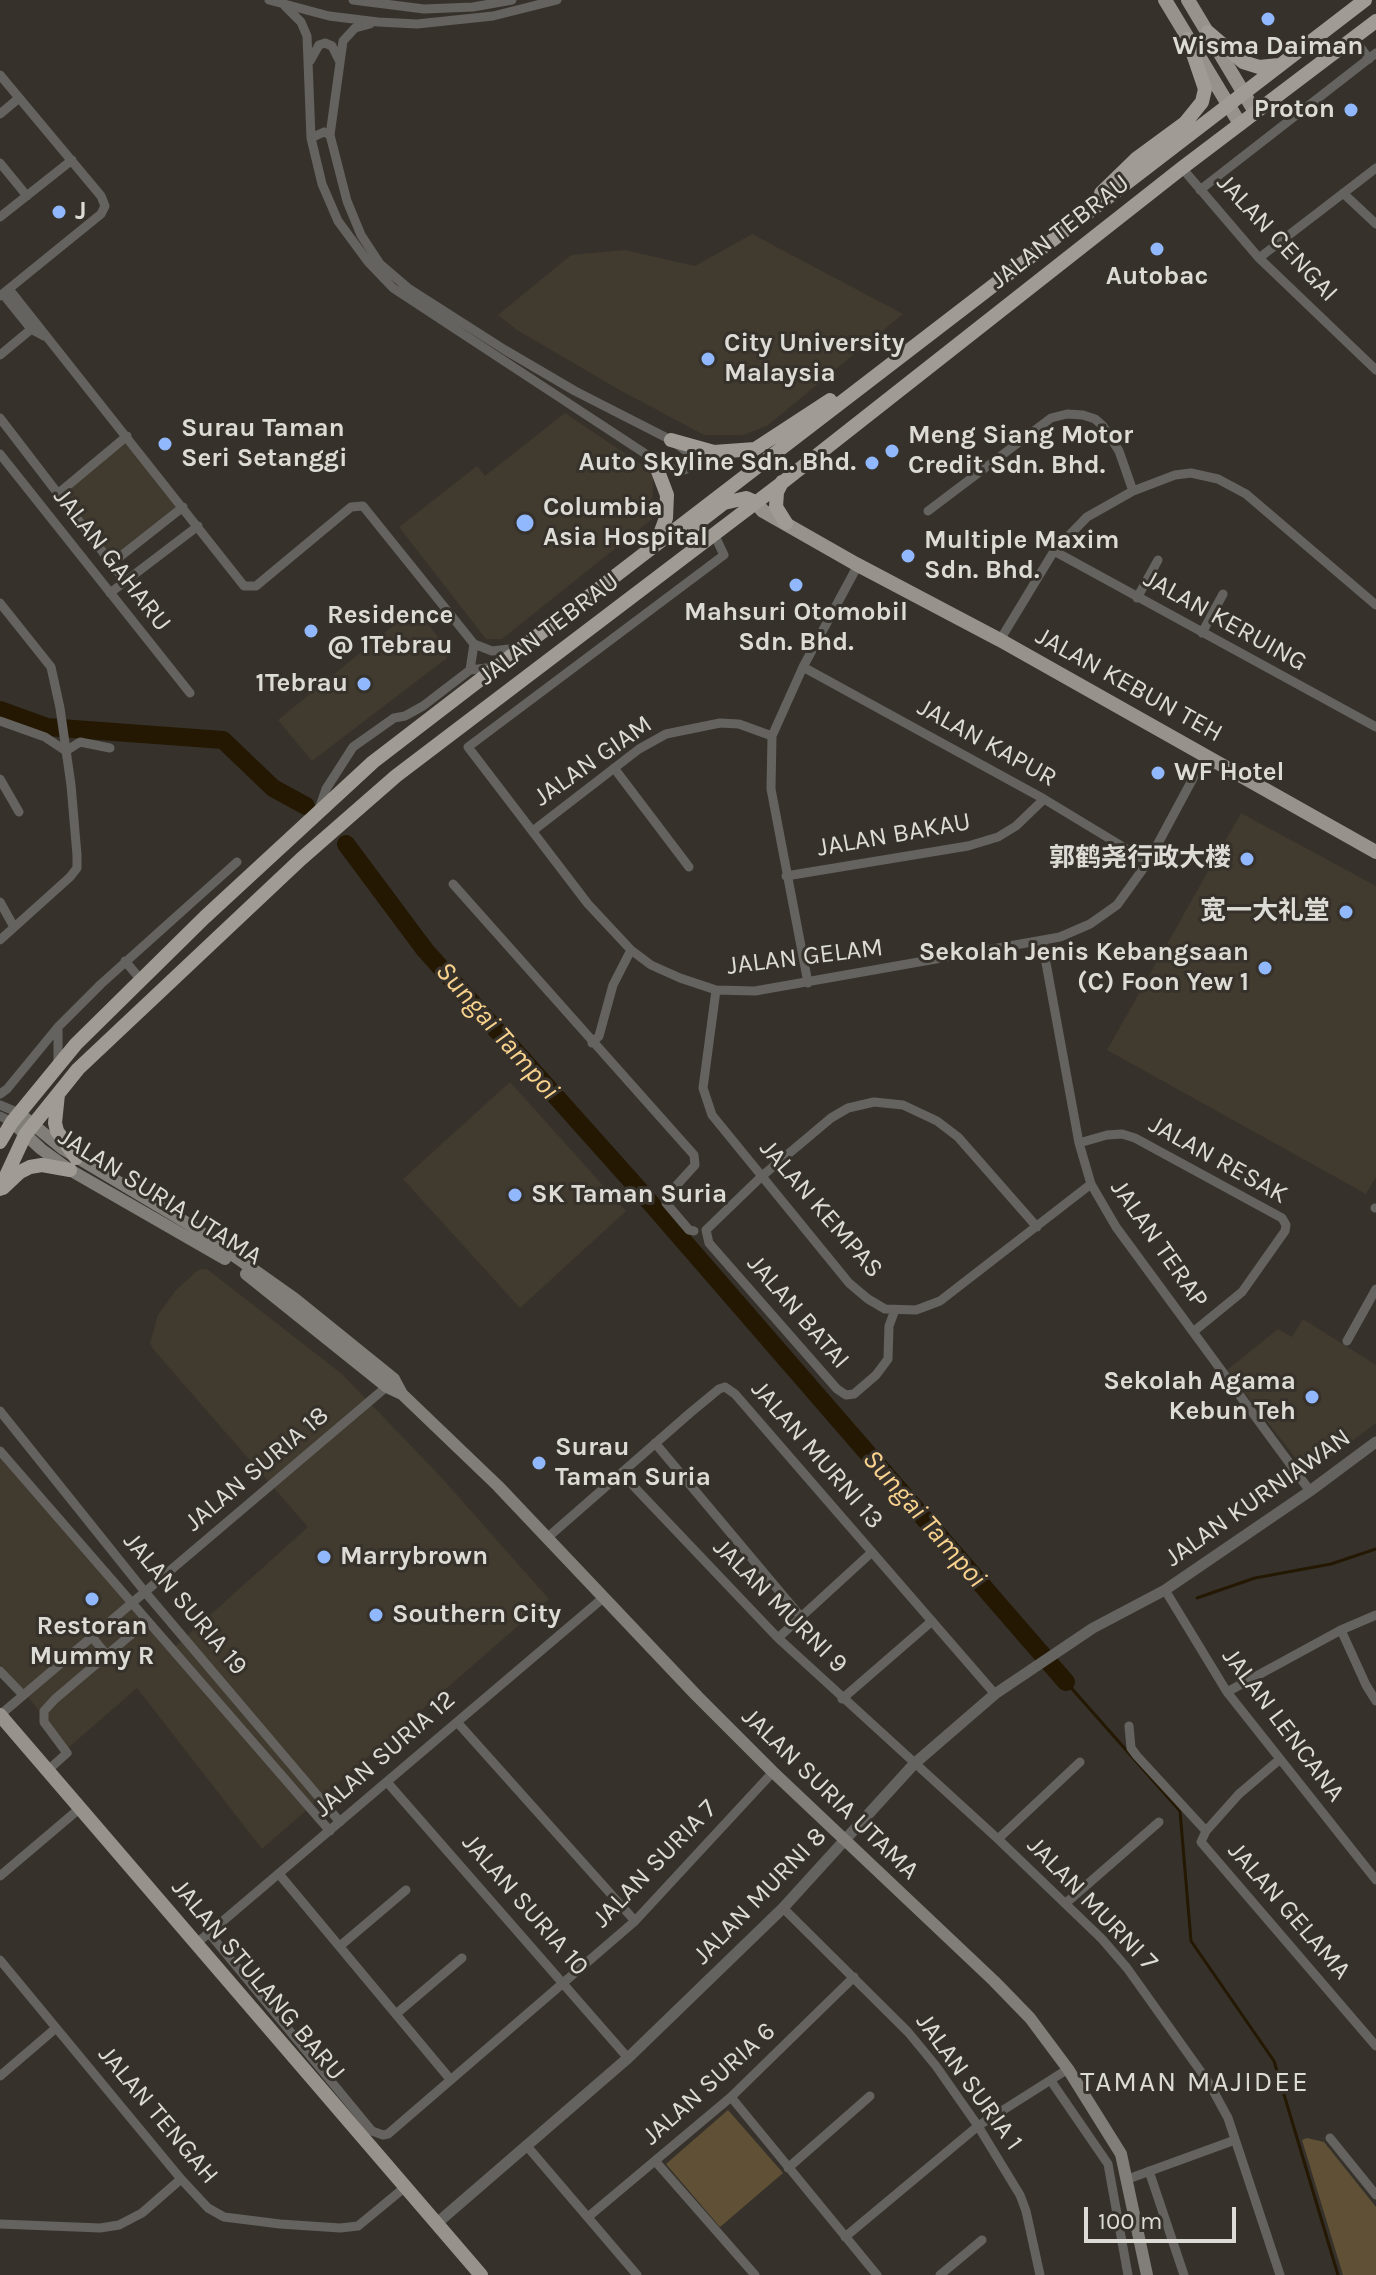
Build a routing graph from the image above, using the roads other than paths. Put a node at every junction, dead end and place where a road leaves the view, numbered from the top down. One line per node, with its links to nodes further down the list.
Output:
1 (269, 0): 8 (street)
2 (353, 0): 3 (street)
3 (512, 0)
4 (557, 0): 10 (street)
5 (1165, 0): 13 (main road)
6 (1188, 0): 11 (main road)
7 (1365, 0): 17 (highway, JALAN TEBRAU)
8 (281, 4): 10 (street); 16 (street)
9 (1376, 21): 12 (highway, JALAN TEBRAU)
10 (378, 22): 15 (street)
11 (1208, 32): 17 (highway); 19 (main road)
12 (1354, 38): 14 (street); 22 (highway, JALAN TEBRAU)
13 (1188, 39): 21 (main road); 35 (highway)
14 (1372, 56): 31 (street)
15 (339, 60): 16 (street); 25 (street)
16 (310, 62): 26 (street)
17 (1281, 64): 19 (highway, JALAN TEBRAU)
18 (0, 75): 20 (street)
19 (1243, 93): 21 (highway, JALAN TEBRAU); 22 (main road)
20 (19, 98): 23 (street); 27 (street)
21 (1228, 105): 24 (main road); 35 (highway, JALAN TEBRAU)
22 (1255, 112): 24 (highway, JALAN TEBRAU)
23 (0, 114)
24 (1240, 124): 29 (highway, JALAN TEBRAU)
25 (330, 135): 26 (street); 45 (street)
26 (311, 138): 47 (street)
27 (72, 160): 33 (street); 38 (street)
28 (0, 163): 33 (street)
29 (1182, 168): 31 (street, JALAN CENGAI); 49 (highway, JALAN TEBRAU)
30 (1376, 168): 32 (street)
31 (1200, 190): 37 (street, JALAN CENGAI)
32 (1343, 193): 36 (street); 37 (street)
33 (27, 196): 34 (street)
34 (2, 212)
35 (1078, 221): 40 (highway, JALAN TEBRAU)
36 (1376, 224)
37 (1259, 258): 42 (street, JALAN CENGAI)
38 (4, 293): 39 (street)
39 (34, 326): 41 (street); 44 (street)
40 (910, 350): 45 (highway); 48 (highway, JALAN TEBRAU)
41 (0, 355)
42 (1376, 370)
43 (0, 418): 51 (street)
44 (127, 436): 51 (street); 53 (street)
45 (671, 440): 47 (street)
46 (0, 454): 65 (street, JALAN GAHARU)
47 (653, 458): 58 (highway)
48 (759, 463): 52 (highway); 58 (highway, JALAN TEBRAU)
49 (783, 482): 52 (highway, JALAN TEBRAU); 55 (highway)
50 (1133, 491): 54 (street); 59 (street); 69 (street)
51 (60, 492): 61 (street)
52 (751, 506): 55 (main road, JALAN KEBUN TEH); 57 (highway, JALAN TEBRAU); 62 (main road, JALAN KEBUN TEH); 64 (highway)
53 (183, 507): 56 (street); 61 (street)
54 (928, 511)
55 (786, 523): 62 (main road, JALAN KEBUN TEH)
56 (198, 526): 63 (street); 72 (street)
57 (714, 534): 89 (street, JALAN GELAM); 111 (highway, JALAN TEBRAU)
58 (657, 542): 64 (highway, JALAN TEBRAU)
59 (1054, 551): 67 (street, JALAN KERUING); 71 (street)
60 (1158, 560): 67 (street)
61 (112, 563): 63 (street)
62 (857, 564): 71 (main road, JALAN KEBUN TEH); 75 (street)
63 (125, 581): 65 (street)
64 (597, 589): 73 (highway, JALAN TEBRAU)
65 (110, 593): 77 (street, JALAN GAHARU)
66 (1223, 594): 70 (street)
67 (1137, 598): 70 (street, JALAN KERUING)
68 (0, 603): 81 (street)
69 (1376, 605)
70 (1202, 633): 79 (street, JALAN KERUING)
71 (1000, 640): 83 (main road, JALAN KEBUN TEH)
72 (474, 644): 73 (street); 76 (street)
73 (521, 647): 74 (highway, JALAN TEBRAU)
74 (494, 667): 76 (street); 88 (highway, JALAN TEBRAU)
75 (803, 667): 80 (street); 86 (street, JALAN KAPUR)
76 (470, 670): 88 (street)
77 (190, 693)
78 (0, 721): 81 (street)
79 (1376, 727)
80 (772, 736): 84 (street, JALAN GIAM); 94 (street)
81 (66, 748): 82 (street); 99 (street)
82 (110, 748)
83 (1205, 756): 90 (main road, JALAN KEBUN TEH); 92 (street, JALAN GELAM)
84 (614, 768): 89 (street, JALAN GIAM); 93 (street)
85 (0, 779): 87 (street)
86 (1044, 799): 92 (street, JALAN KAPUR); 94 (street, JALAN BAKAU)
87 (19, 812)
88 (318, 812): 98 (highway, JALAN TEBRAU)
89 (534, 830): 102 (street, JALAN GELAM)
90 (1376, 852)
91 (237, 862): 97 (street)
92 (1148, 862): 101 (street, JALAN GELAM)
93 (689, 867)
94 (786, 876): 105 (street)
95 (453, 884): 108 (street)
96 (0, 902): 99 (street)
97 (192, 902): 98 (street); 103 (street)
98 (205, 917): 104 (highway, JALAN TEBRAU)
99 (14, 927): 100 (street)
100 (0, 940)
101 (1042, 941): 105 (street, JALAN GELAM); 116 (street, JALAN TERAP)
102 (631, 950): 106 (street, JALAN GELAM); 108 (street)
103 (125, 961): 104 (street); 107 (street)
104 (141, 980): 109 (highway, JALAN TEBRAU)
105 (808, 983): 106 (street, JALAN GELAM)
106 (716, 990): 118 (street, JALAN KEMPAS)
107 (58, 1027): 109 (street); 110 (street)
108 (592, 1043): 122 (street)
109 (58, 1066): 113 (highway, JALAN TEBRAU)
110 (0, 1094)
111 (58, 1094): 114 (highway, JALAN TEBRAU); 117 (highway)
112 (0, 1105): 113 (street)
113 (10, 1117): 114 (main road, JALAN SURIA UTAMA); 115 (highway, JALAN TEBRAU)
114 (29, 1130): 117 (main road, JALAN SURIA UTAMA); 120 (highway, JALAN TEBRAU)
115 (0, 1142)
116 (1079, 1143): 119 (street, JALAN TERAP); 127 (street, JALAN RESAK)
117 (73, 1164): 120 (highway); 129 (main road, JALAN SURIA UTAMA)
118 (762, 1176): 121 (street); 125 (street, JALAN KEMPAS); 125 (street, JALAN BATAI)
119 (1091, 1184): 121 (street, JALAN KEMPAS); 127 (street, JALAN TERAP)
120 (0, 1190)
121 (1037, 1227): 125 (street, JALAN KEMPAS)
122 (694, 1231)
123 (1376, 1289): 124 (street)
124 (1366, 1307): 126 (street); 128 (street)
125 (895, 1310)
126 (1376, 1313)
127 (1193, 1332): 135 (street, JALAN TERAP)
128 (1347, 1341)
129 (390, 1383): 136 (main road, JALAN SURIA UTAMA); 139 (street, JALAN SURIA 18)
130 (0, 1411): 139 (street, JALAN SURIA 19)
131 (1376, 1442): 135 (street, JALAN KURNIAWAN)
132 (655, 1443): 134 (street, JALAN MURNI 13); 137 (street, JALAN MURNI 13); 143 (street)
133 (0, 1451): 141 (street)
134 (621, 1473): 136 (street, JALAN MURNI 13); 148 (street, JALAN MURNI 9)
135 (1310, 1491): 138 (street, JALAN KURNIAWAN)
136 (547, 1538): 140 (main road, JALAN SURIA UTAMA)
137 (872, 1552): 143 (street); 145 (street, JALAN MURNI 13)
138 (1165, 1590): 151 (street, JALAN LENCANA); 152 (street, JALAN MURNI 8)
139 (145, 1592): 141 (street, JALAN SURIA 18); 166 (street, JALAN SURIA 19)
140 (603, 1598): 157 (street, JALAN SURIA 12); 163 (main road, JALAN SURIA UTAMA)
141 (131, 1603): 144 (street); 147 (street, JALAN SURIA 18)
142 (1376, 1615): 146 (street)
143 (801, 1617): 148 (street)
144 (147, 1621): 149 (street); 168 (street)
145 (932, 1621): 152 (street, JALAN MURNI 13); 154 (street)
146 (1341, 1630): 151 (street); 155 (street)
147 (92, 1637): 149 (street); 153 (street, JALAN SURIA 18)
148 (778, 1638): 154 (street, JALAN MURNI 9)
149 (106, 1654): 162 (street)
150 (0, 1671): 153 (street)
151 (1227, 1692): 159 (street, JALAN LENCANA)
152 (995, 1694): 161 (street, JALAN MURNI 8)
153 (23, 1695): 156 (street, JALAN SURIA 18)
154 (842, 1699): 161 (street, JALAN MURNI 9)
155 (1376, 1701)
156 (0, 1715): 162 (main road, JALAN STULANG BARU)
157 (457, 1722): 164 (street, JALAN SURIA 12); 178 (street)
158 (1129, 1726): 169 (street)
159 (1279, 1760): 169 (street); 174 (street, JALAN LENCANA)
160 (1080, 1762): 170 (street)
161 (914, 1764): 170 (street, JALAN MURNI 7); 171 (street, JALAN MURNI 8)
162 (47, 1771): 165 (main road, JALAN STULANG BARU)
163 (773, 1772): 171 (main road, JALAN SURIA UTAMA); 178 (street, JALAN SURIA 7)
164 (387, 1782): 166 (street, JALAN SURIA 12); 185 (street, JALAN SURIA 10)
165 (79, 1809): 173 (street); 180 (main road, JALAN STULANG BARU)
166 (340, 1822): 168 (street, JALAN SURIA 12)
167 (1159, 1822): 176 (street)
168 (330, 1831): 172 (street, JALAN SURIA 12)
169 (1206, 1831): 188 (street, JALAN GELAMA)
170 (998, 1839): 176 (street, JALAN MURNI 7)
171 (846, 1840): 177 (street, JALAN MURNI 8); 190 (main road, JALAN SURIA UTAMA)
172 (279, 1874): 179 (street, JALAN SURIA 12); 181 (street)
173 (0, 1876)
174 (1376, 1880)
175 (406, 1890): 181 (street)
176 (1066, 1903): 198 (street, JALAN MURNI 7)
177 (783, 1908): 184 (street, JALAN SURIA 1); 189 (street, JALAN MURNI 8)
178 (635, 1921): 185 (street, JALAN SURIA 7)
179 (209, 1933): 180 (street, JALAN SURIA 12); 192 (street, JALAN SURIA 7)
180 (197, 1943): 205 (main road, JALAN STULANG BARU)
181 (340, 1946): 186 (street)
182 (462, 1958): 186 (street)
183 (0, 1960): 187 (street, JALAN TENGAH)
184 (854, 1977): 195 (street, JALAN SURIA 6); 196 (street, JALAN SURIA 1)
185 (564, 1982): 189 (street, JALAN SURIA 10); 192 (street, JALAN SURIA 7)
186 (396, 2014): 192 (street)
187 (56, 2028): 191 (street); 203 (street, JALAN TENGAH)
188 (1376, 2046)
189 (628, 2058): 199 (street, JALAN MURNI 8)
190 (1068, 2069): 193 (street); 204 (main road, JALAN SURIA UTAMA)
191 (0, 2076)
192 (450, 2079)
193 (1051, 2081): 196 (street); 218 (street)
194 (870, 2096): 201 (street)
195 (731, 2097): 200 (street, JALAN SURIA 6); 201 (street)
196 (978, 2126): 210 (street); 217 (street, JALAN SURIA 1)
197 (1330, 2138): 206 (street)
198 (1235, 2140): 202 (street); 221 (street, JALAN MURNI 7)
199 (526, 2145): 207 (street); 209 (street, JALAN MURNI 8)
200 (656, 2162): 207 (street, JALAN SURIA 6); 214 (street)
201 (788, 2168): 210 (street)
202 (1149, 2171): 204 (street); 220 (street)
203 (181, 2179): 205 (street, JALAN TENGAH); 208 (street)
204 (1128, 2179): 219 (main road, JALAN SURIA UTAMA)
205 (404, 2188): 209 (main road, JALAN STULANG BARU)
206 (1376, 2195)
207 (588, 2217): 213 (street)
208 (0, 2224)
209 (436, 2224): 212 (main road, JALAN STULANG BARU)
210 (845, 2237): 215 (street)
211 (982, 2240): 216 (street)
212 (481, 2275)
213 (637, 2275)
214 (755, 2275)
215 (877, 2275)
216 (940, 2275)
217 (1040, 2275)
218 (1128, 2275)
219 (1147, 2275)
220 (1184, 2275)
221 (1280, 2275)

